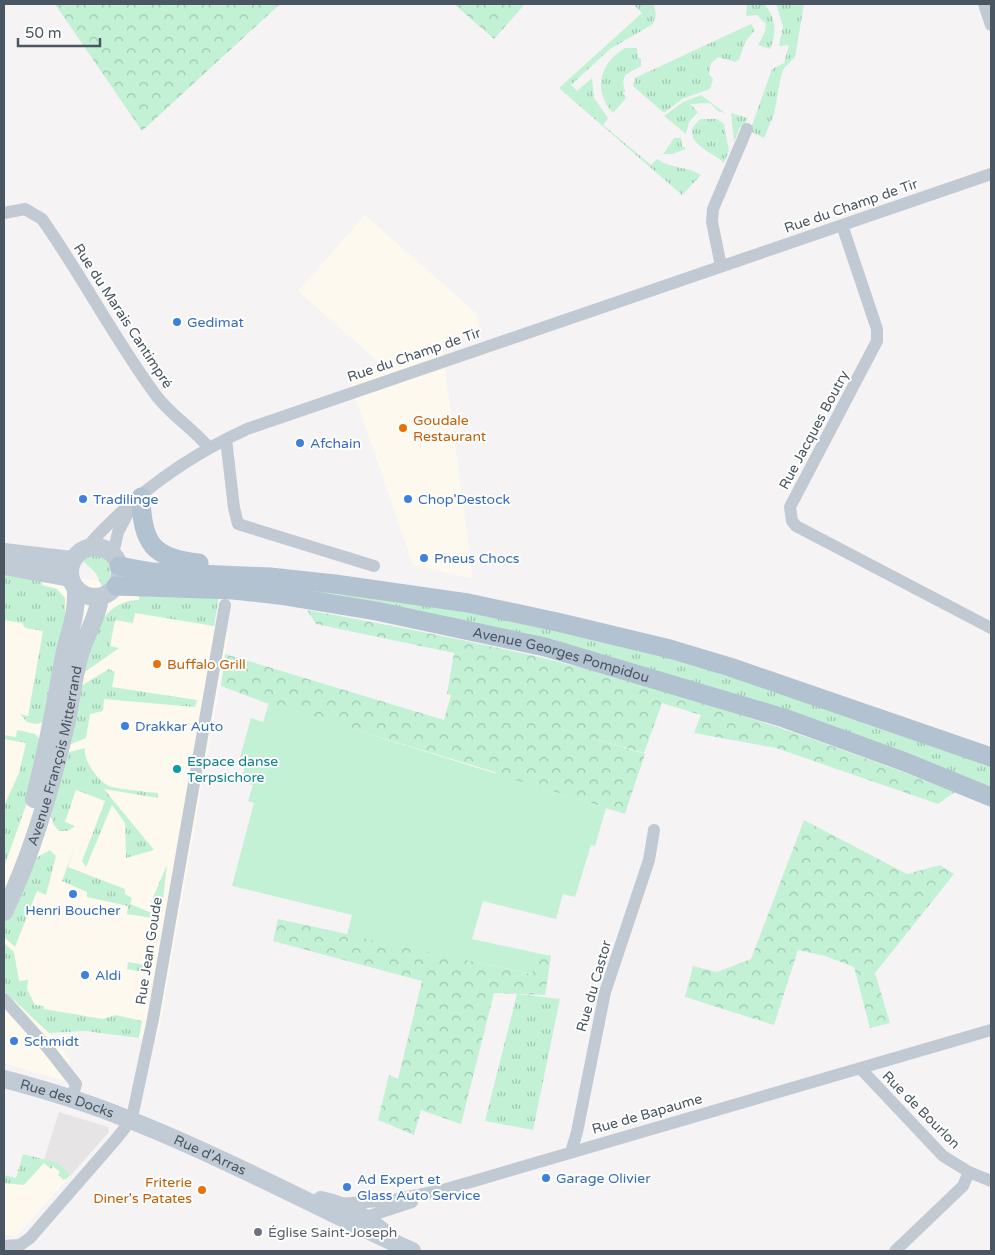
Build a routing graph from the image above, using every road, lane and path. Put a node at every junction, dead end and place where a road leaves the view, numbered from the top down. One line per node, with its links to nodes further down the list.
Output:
1 (984, 4): 2 (street)
2 (991, 25)
3 (747, 129): 7 (street)
4 (991, 174): 6 (street, Rue du Champ de Tir)
5 (4, 213): 9 (street, Rue du Marais Cantimpré)
6 (842, 225): 7 (street, Rue du Champ de Tir); 22 (street, Rue Jacques Boutry)
7 (721, 266): 8 (street, Rue du Champ de Tir)
8 (226, 439): 9 (street, Rue du Champ de Tir); 16 (street)
9 (209, 448): 10 (street, Rue du Champ de Tir)
10 (137, 500): 11 (street, Rue du Champ de Tir); 14 (street); 18 (main road)
11 (86, 548): 13 (main road); 14 (main road)
12 (4, 552): 13 (main road)
13 (72, 560): 17 (main road)
14 (116, 560): 18 (main road, Avenue Georges Pompidou); 19 (main road)
15 (4, 566): 17 (main road)
16 (374, 566)
17 (73, 584): 20 (main road); 26 (main road, Avenue François Mitterrand)
18 (335, 584): 23 (main road, Avenue Georges Pompidou)
19 (116, 586): 20 (main road); 24 (main road, Avenue Georges Pompidou)
20 (100, 597): 27 (main road, Avenue François Mitterrand)
21 (225, 605): 33 (street, Rue Jean Goude)
22 (991, 628)
23 (991, 758)
24 (991, 797)
25 (654, 830): 34 (street, Rue du Castor)
26 (4, 884)
27 (4, 912)
28 (4, 999): 32 (street)
29 (991, 1030): 30 (street, Rue de Bapaume)
30 (860, 1068): 34 (street, Rue de Bapaume); 35 (street, Rue de Bourlon)
31 (4, 1078): 32 (main road, Rue des Docks)
32 (72, 1098): 33 (main road, Rue des Docks)
33 (131, 1120): 38 (main road, Rue d'Arras); 42 (street, Rue Jean Goude)
34 (571, 1152): 37 (street, Rue de Bapaume)
35 (969, 1172): 36 (street, Rue de Bourlon); 44 (street)
36 (991, 1181)
37 (443, 1190): 39 (street, Rue de Bapaume); 41 (street, Rue de Bapaume)
38 (288, 1192): 40 (main road, Rue d'Arras); 41 (main road, Rue d'Arras)
39 (382, 1201): 40 (street, Rue de Bapaume); 41 (street)
40 (337, 1204): 41 (main road, Rue d'Arras)
41 (366, 1224): 43 (main road, Rue d'Arras)
42 (4, 1246)
43 (405, 1248)
44 (895, 1251)

